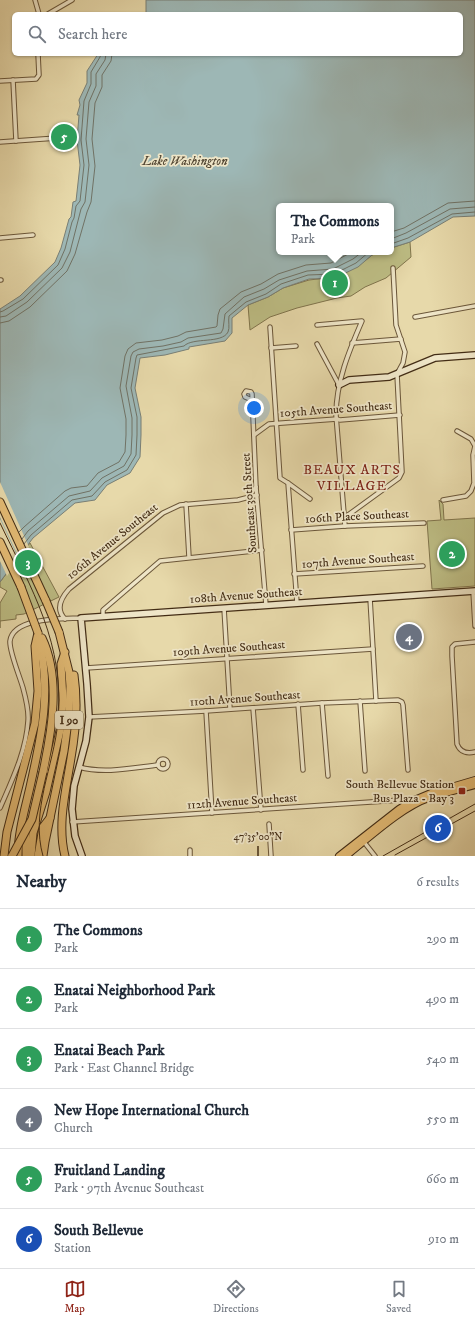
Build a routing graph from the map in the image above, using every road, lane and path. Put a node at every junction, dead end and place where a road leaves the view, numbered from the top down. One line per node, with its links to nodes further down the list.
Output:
1 (35, 0): 3 (street)
2 (71, 1): 4 (street)
3 (38, 12)
4 (52, 12)
5 (38, 56): 6 (street)
6 (13, 80): 7 (street); 9 (street)
7 (0, 81)
8 (57, 138): 9 (street)
9 (16, 141): 10 (street)
10 (0, 142)
11 (33, 236): 12 (street)
12 (0, 238)
13 (393, 268): 18 (street)
14 (475, 306): 15 (street)
15 (415, 317)
16 (317, 325): 19 (street)
17 (270, 327): 22 (street)
18 (401, 339): 19 (street); 24 (street)
19 (352, 343): 25 (street)
20 (316, 344): 25 (street)
21 (296, 346): 22 (street)
22 (271, 348): 29 (street)
23 (475, 355): 24 (street)
24 (397, 374): 25 (street); 27 (street)
25 (339, 385): 28 (street)
26 (252, 400): 31 (street, Southeast 30th Street)
27 (400, 415): 28 (street, 105th Avenue Southeast); 40 (street)
28 (337, 419): 29 (street, 105th Avenue Southeast); 40 (street)
29 (276, 423): 31 (street, 105th Avenue Southeast); 32 (street)
30 (457, 431): 37 (street)
31 (254, 436): 33 (street, Southeast 30th Street)
32 (288, 483): 36 (street); 43 (street)
33 (256, 487): 34 (street, Southeast 30th Street); 35 (street)
34 (257, 495): 35 (street, 106th Avenue Southeast); 45 (street, Southeast 30th Street)
35 (250, 497): 39 (street, 106th Avenue Southeast)
36 (310, 499)
37 (443, 500)
38 (0, 502): 61 (highway, I 90, bridge)
39 (186, 504): 46 (street); 56 (street, 106th Avenue Southeast)
40 (344, 518): 42 (street)
41 (424, 523): 42 (street, 106th Place Southeast)
42 (345, 526): 43 (street, 106th Place Southeast)
43 (291, 530): 48 (street)
44 (0, 542): 58 (highway, I 90, bridge)
45 (262, 550): 46 (street); 52 (street, Southeast 30th Street)
46 (189, 557): 54 (street)
47 (423, 566): 48 (street, 107th Avenue Southeast)
48 (294, 574): 51 (street)
49 (474, 591): 50 (street, 108th Avenue Southeast); 57 (street)
50 (370, 598): 51 (street, 108th Avenue Southeast); 60 (street)
51 (296, 603): 52 (street, 108th Avenue Southeast)
52 (266, 605): 53 (street, 108th Avenue Southeast)
53 (224, 608): 54 (street, 108th Avenue Southeast); 62 (street)
54 (103, 616): 55 (street, 108th Avenue Southeast)
55 (81, 618): 56 (street, 108th Avenue Southeast); 63 (street)
56 (65, 619): 83 (street, 108th Avenue Southeast)
57 (475, 626)
58 (39, 637): 73 (highway, I 90); 93 (highway); 94 (highway, bridge)
59 (475, 642): 72 (street)
60 (373, 649): 62 (street, 109th Avenue Southeast); 65 (street)
61 (65, 652): 86 (highway, I 90); 97 (highway); 100 (highway)
62 (226, 658): 63 (street, 109th Avenue Southeast); 69 (street)
63 (86, 668): 71 (street)
64 (360, 701): 65 (street, 110th Avenue Southeast); 66 (street, 110th Avenue Southeast); 78 (street)
65 (376, 701): 77 (street, 110th Avenue Southeast)
66 (322, 703): 67 (street, 110th Avenue Southeast); 79 (street)
67 (298, 704): 68 (street, 110th Avenue Southeast); 76 (street)
68 (253, 708): 69 (street, 110th Avenue Southeast); 84 (street)
69 (230, 709): 70 (street, 110th Avenue Southeast)
70 (206, 711): 71 (street, 110th Avenue Southeast); 85 (street)
71 (89, 717): 75 (street)
72 (475, 752)
73 (35, 764): 95 (highway, I 90); 96 (highway)
74 (158, 765): 75 (street)
75 (79, 767): 87 (street)
76 (303, 770)
77 (408, 770)
78 (364, 771)
79 (328, 776)
80 (475, 780): 82 (main road)
81 (475, 785): 82 (main road)
82 (406, 807): 84 (street, 112th Avenue Southeast); 90 (main road)
83 (0, 808)
84 (261, 810): 85 (street, 112th Avenue Southeast)
85 (212, 813): 87 (street, 112th Avenue Southeast)
86 (51, 816): 89 (highway, I 90); 92 (highway)
87 (72, 822): 101 (street)
88 (268, 824): 103 (street)
89 (48, 832): 98 (highway, I 90); 99 (highway)
90 (363, 840): 104 (main road); 105 (main road); 106 (street)
91 (190, 850): 102 (street)
92 (38, 853)
93 (4, 856)
94 (12, 856)
95 (18, 856)
96 (26, 856)
97 (31, 856)
98 (43, 856)
99 (47, 856)
100 (65, 856)
101 (82, 856)
102 (190, 856)
103 (271, 856)
104 (338, 856)
105 (346, 856)
106 (375, 856)

